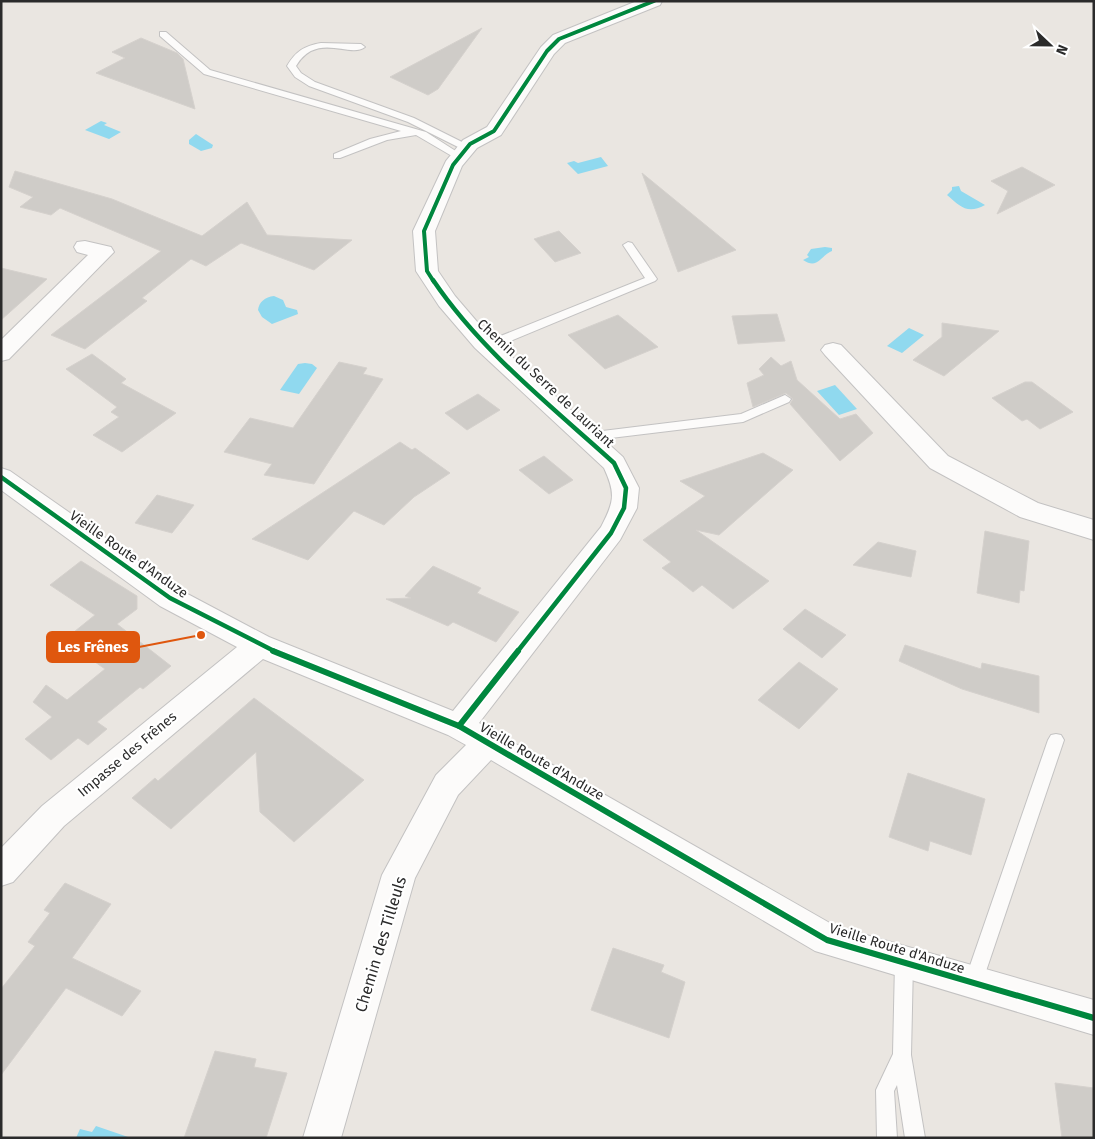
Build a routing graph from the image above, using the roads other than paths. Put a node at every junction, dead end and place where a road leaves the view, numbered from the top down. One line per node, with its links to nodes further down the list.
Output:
1 (654, 1): 5 (street, Chemin du Serre de Lauriant)
2 (163, 34): 4 (lane)
3 (361, 47): 5 (lane)
4 (423, 134): 5 (lane); 6 (lane)
5 (464, 152): 9 (street, Chemin du Serre de Lauriant)
6 (337, 156)
7 (628, 245): 9 (lane)
8 (85, 247): 11 (street)
9 (487, 346): 13 (street, Chemin du Serre de Lauriant)
10 (833, 350): 15 (street)
11 (1, 354)
12 (784, 399): 13 (lane)
13 (586, 437): 17 (street, Chemin du Serre de Lauriant)
14 (1, 477): 16 (street, Vieille Route d'Anduze)
15 (1094, 530)
16 (259, 645): 17 (street, Vieille Route d'Anduze); 20 (street, Impasse des Frênes)
17 (459, 726): 19 (street, Vieille Route d'Anduze)
18 (1056, 740): 22 (lane)
19 (488, 742): 21 (street, Vieille Route d'Anduze); 25 (street, Chemin des Tilleuls)
20 (1, 872)
21 (904, 963): 22 (street, Vieille Route d'Anduze); 24 (lane)
22 (972, 983): 23 (street, Vieille Route d'Anduze)
23 (1094, 1018)
24 (902, 1055): 26 (lane); 27 (lane)
25 (322, 1138)
26 (887, 1138)
27 (915, 1138)

